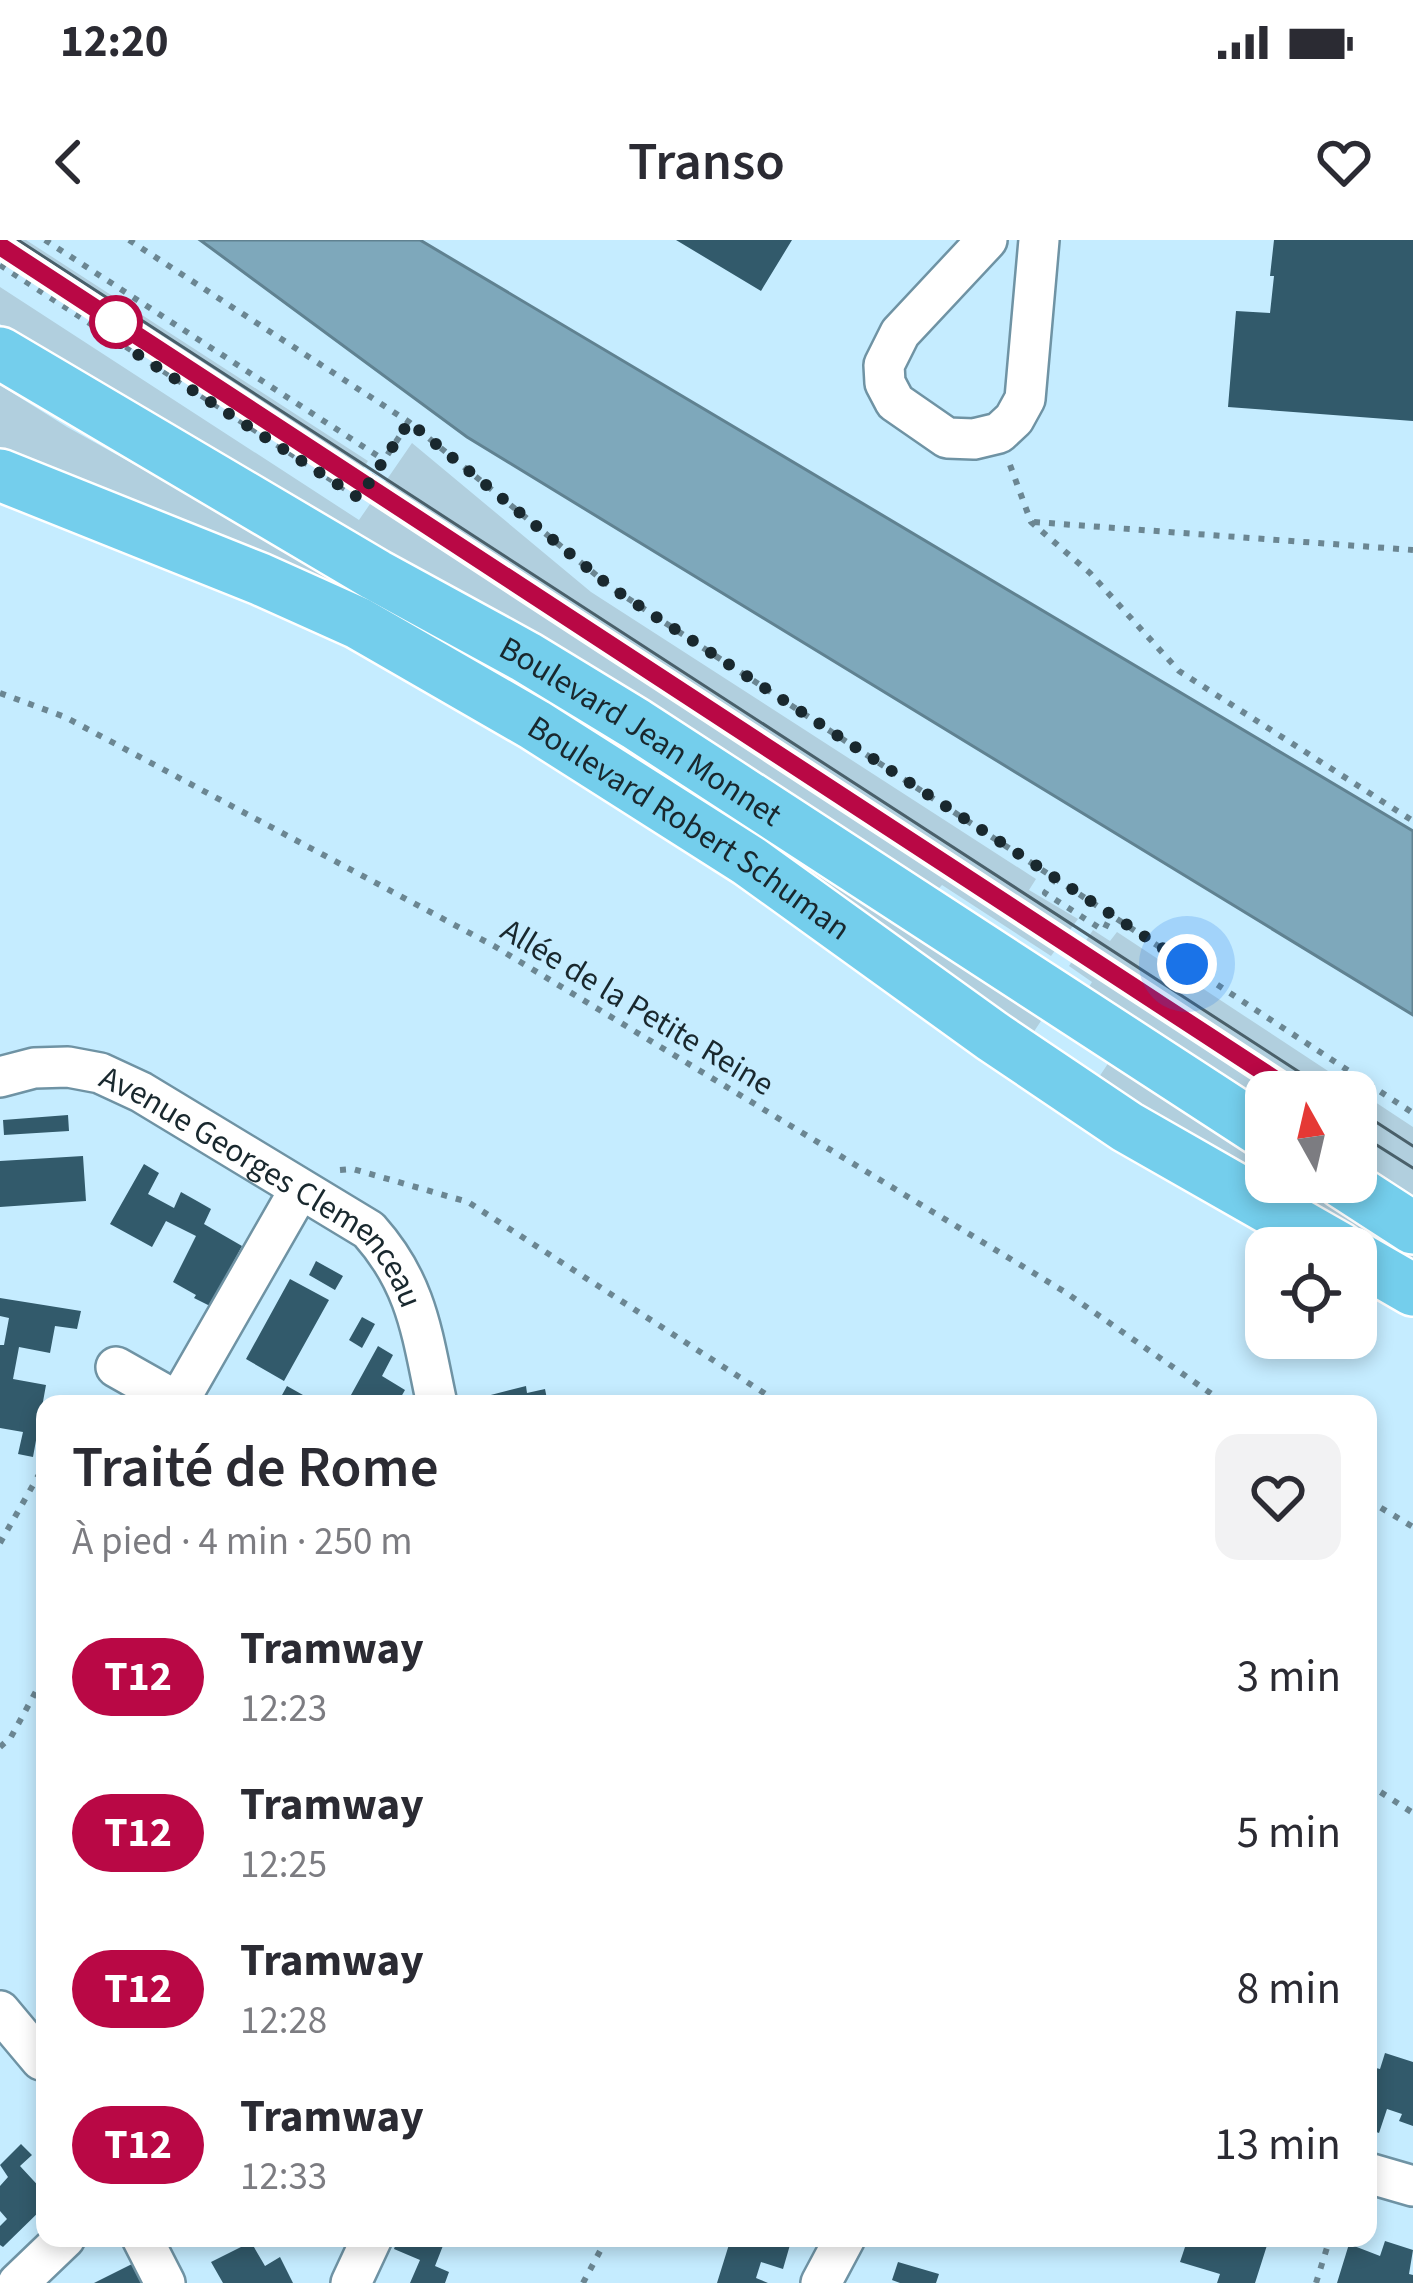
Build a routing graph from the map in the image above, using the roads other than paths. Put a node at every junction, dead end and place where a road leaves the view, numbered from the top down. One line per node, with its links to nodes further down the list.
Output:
1 (988, 240): 2 (street)
2 (1039, 240)
3 (0, 352): 6 (main road, Boulevard Jean Monnet)
4 (0, 476): 9 (main road, Boulevard Robert Schuman)
5 (0, 1076): 7 (street, Avenue Georges Clemenceau)
6 (1245, 1120)
7 (300, 1190): 15 (street); 16 (street, Avenue Georges Clemenceau)
8 (1374, 1203): 10 (main road)
9 (1303, 1227)
10 (1413, 1228)
11 (1377, 1270): 12 (main road)
12 (1413, 1290)
13 (116, 1367): 14 (street)
14 (166, 1395)
15 (182, 1395)
16 (434, 1395)
17 (0, 2011): 18 (street)
18 (36, 2054)
19 (1377, 2176): 20 (street)
20 (1413, 2186)
21 (55, 2247): 25 (street)
22 (147, 2247): 26 (street)
23 (368, 2247): 27 (street)
24 (840, 2247): 28 (street)
25 (18, 2283)
26 (166, 2283)
27 (351, 2283)
28 (821, 2283)

